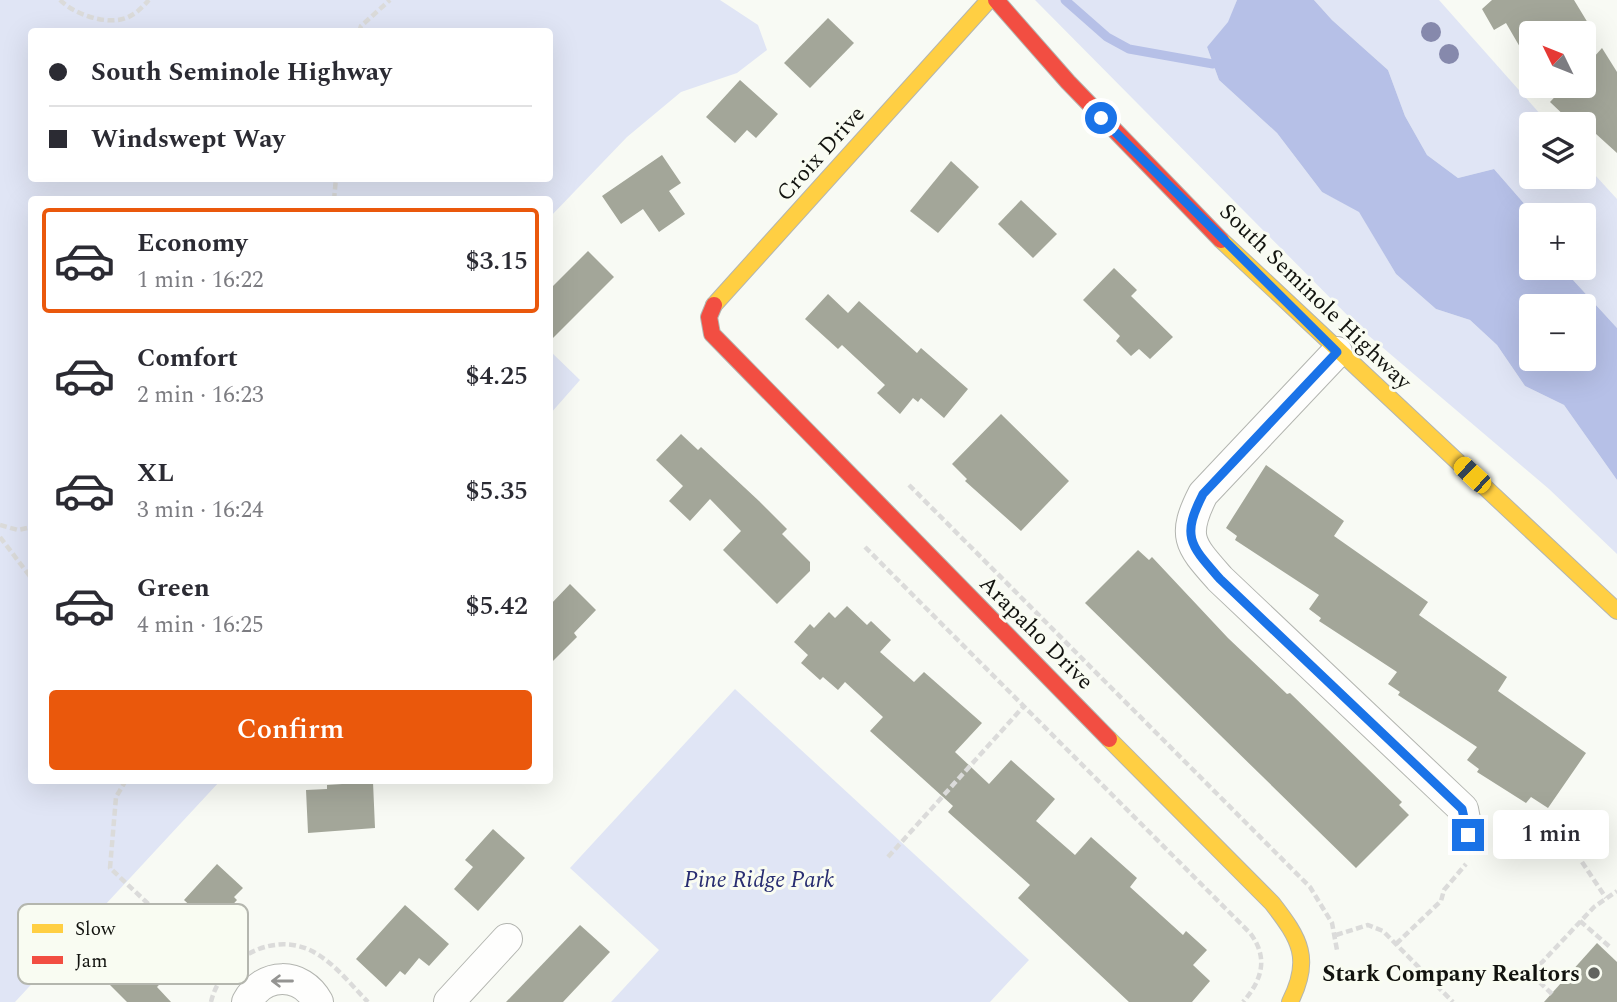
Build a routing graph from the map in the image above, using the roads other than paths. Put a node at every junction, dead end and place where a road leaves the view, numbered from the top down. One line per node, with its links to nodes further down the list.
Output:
1 (989, 0): 3 (street, Croix Drive)
2 (996, 0): 4 (street, South Seminole Highway)
3 (718, 344): 11 (street, Arapaho Drive)
4 (1337, 352): 5 (street, South Seminole Highway); 6 (street)
5 (1617, 611)
6 (1468, 835)
7 (507, 939): 10 (street)
8 (247, 1002): 9 (street, one-way to 8)
9 (318, 1002)
10 (449, 1002)
11 (1290, 1002)

